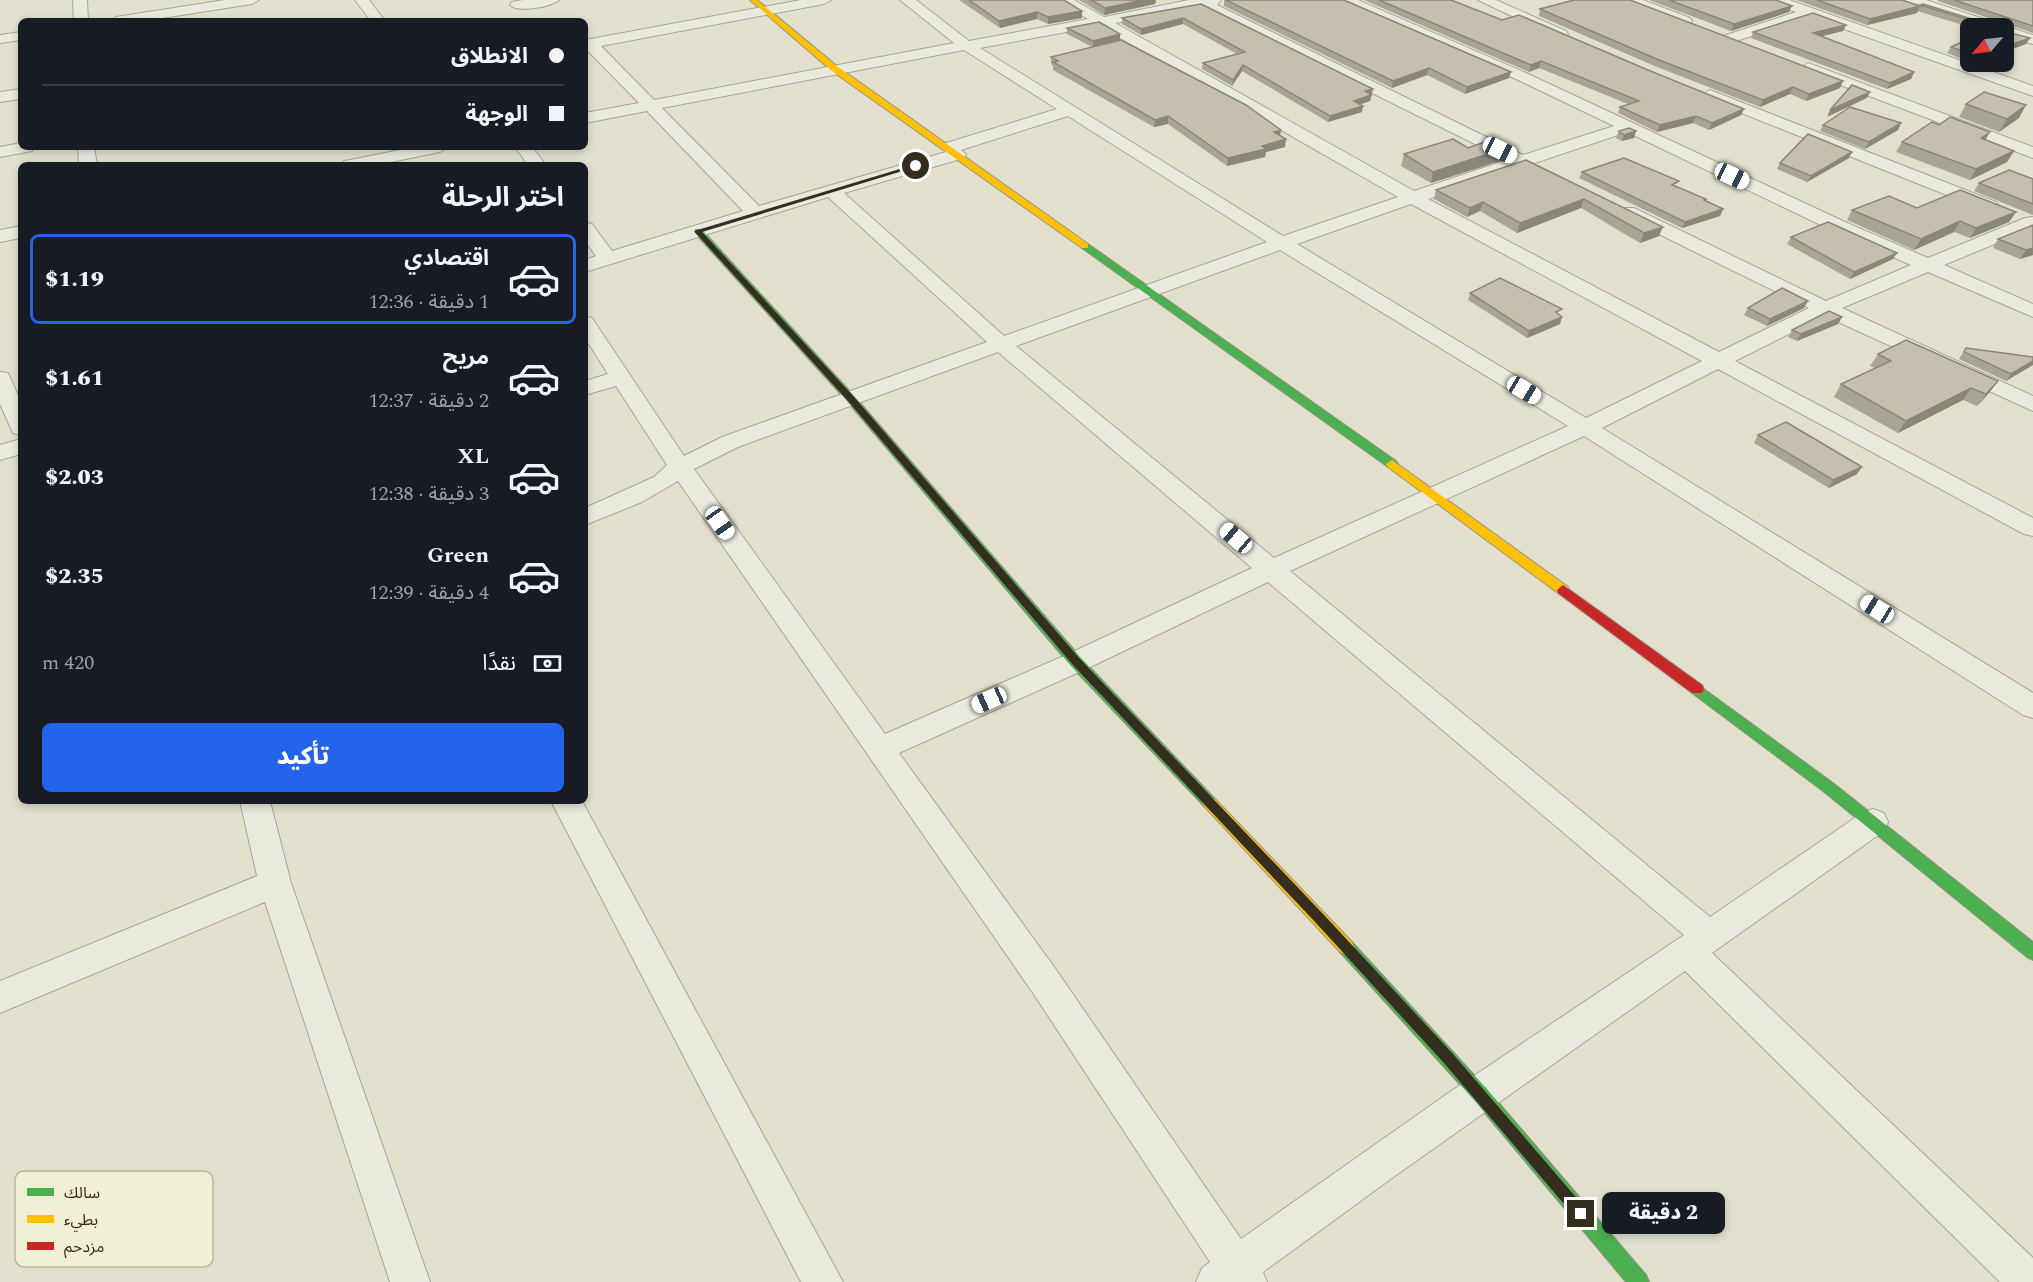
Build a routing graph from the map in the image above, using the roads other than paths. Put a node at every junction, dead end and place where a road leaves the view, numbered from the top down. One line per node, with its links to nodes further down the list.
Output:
1 (80, 0): 20 (street)
2 (252, 0): 16 (street)
3 (362, 0): 23 (street)
4 (552, 0): 17 (street)
5 (753, 0): 18 (street)
6 (824, 0): 18 (street)
7 (907, 0): 34 (street)
8 (1064, 0): 26 (street)
9 (1223, 0): 15 (street)
10 (1346, 0): 45 (street)
11 (1485, 0): 32 (street)
12 (1630, 0): 27 (street)
13 (1776, 0): 19 (street)
14 (1912, 0): 25 (street)
15 (1199, 2): 26 (street); 51 (street)
16 (215, 3): 21 (street); 22 (street)
17 (516, 3): 24 (street)
18 (765, 11): 33 (street); 37 (street)
19 (1810, 12): 35 (street); 39 (street)
20 (81, 18)
21 (132, 18)
22 (222, 18)
23 (376, 18)
24 (528, 18)
25 (1967, 18)
26 (1101, 22): 34 (street); 55 (street)
27 (1696, 26)
28 (2014, 33): 31 (street)
29 (18, 36): 30 (street)
30 (0, 39)
31 (2033, 40)
32 (1580, 42)
33 (588, 44): 42 (street)
34 (967, 46): 37 (street); 43 (street)
35 (1750, 47)
36 (1794, 63): 50 (street)
37 (835, 69): 42 (street); 48 (street)
38 (1695, 89): 58 (street)
39 (2033, 91)
40 (18, 94): 41 (street)
41 (0, 97)
42 (647, 105): 44 (street); 57 (street)
43 (1070, 111): 48 (street); 63 (street)
44 (588, 117)
45 (1626, 127): 51 (street); 66 (street)
46 (18, 149): 49 (street)
47 (425, 150): 52 (street)
48 (953, 151): 54 (street); 67 (street)
49 (0, 152)
50 (2033, 153)
51 (1521, 160): 53 (street); 55 (street)
52 (367, 162)
53 (1542, 171)
54 (831, 191): 57 (street); 71 (street)
55 (1413, 198): 63 (street); 72 (street)
56 (1616, 206): 68 (street)
57 (754, 213): 59 (street)
58 (2032, 222): 66 (street)
59 (698, 231): 64 (street); 76 (street)
60 (588, 232): 64 (street)
61 (18, 233): 62 (street)
62 (0, 236)
63 (1281, 243): 67 (street); 79 (street)
64 (608, 259): 65 (street)
65 (588, 265)
66 (1928, 266): 68 (street); 69 (street)
67 (1149, 291): 71 (street); 83 (street)
68 (1825, 308): 72 (street); 77 (street)
69 (2033, 311)
70 (588, 327): 73 (street)
71 (1001, 344): 76 (street); 86 (street)
72 (1719, 361): 79 (street); 85 (street)
73 (621, 377): 75 (street); 82 (street)
74 (0, 378): 78 (street)
75 (588, 387)
76 (851, 399): 82 (street); 87 (street)
77 (2033, 404)
78 (18, 421)
79 (1585, 427): 83 (street); 88 (street)
80 (18, 447): 81 (street)
81 (0, 453)
82 (680, 466): 84 (street); 89 (street)
83 (1437, 495): 86 (street); 92 (street)
84 (588, 516)
85 (2033, 528)
86 (1272, 568): 87 (street); 94 (street)
87 (1076, 662): 89 (street); 97 (street)
88 (2033, 707)
89 (880, 749): 98 (street)
90 (256, 804): 93 (street)
91 (568, 804): 100 (street)
92 (1873, 822): 94 (street); 95 (street)
93 (275, 883): 96 (street); 99 (street)
94 (1699, 945): 97 (street); 102 (street)
95 (2033, 952)
96 (0, 997)
97 (1480, 1094): 98 (street); 101 (street)
98 (1233, 1277)
99 (410, 1282)
100 (823, 1282)
101 (1639, 1282)
102 (2029, 1282)

